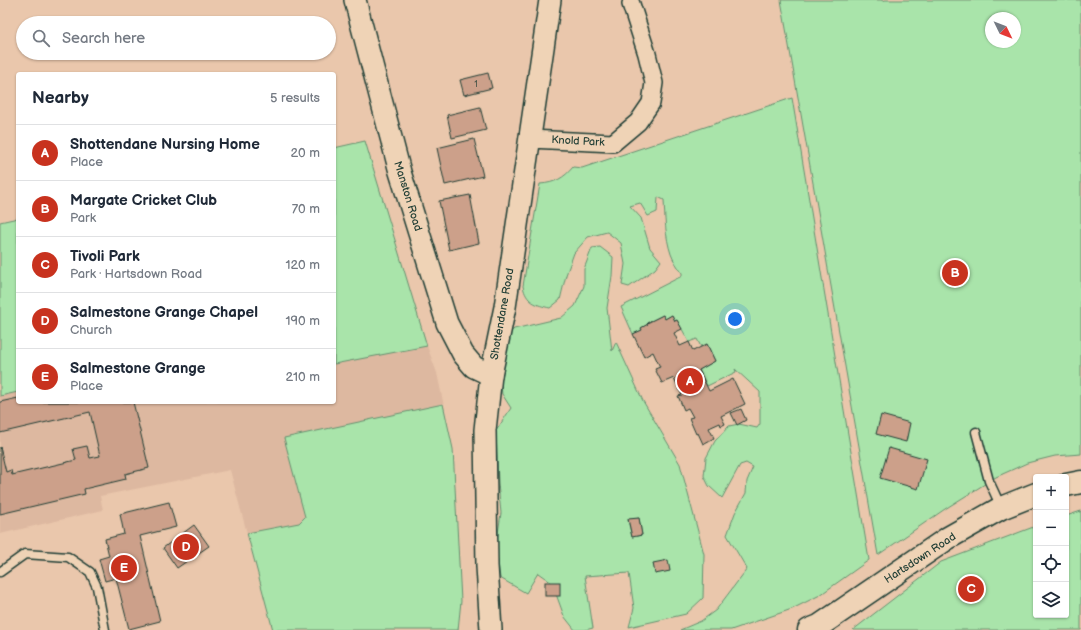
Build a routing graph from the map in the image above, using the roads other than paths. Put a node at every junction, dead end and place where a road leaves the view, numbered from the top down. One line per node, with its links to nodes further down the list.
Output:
1 (355, 0): 5 (street, Manston Road)
2 (550, 0): 4 (street, Shottendane Road)
3 (631, 4): 4 (street, Knold Park)
4 (530, 139): 5 (street, Shottendane Road)
5 (491, 375): 13 (street, Shottendane Road)
6 (976, 432): 10 (lane)
7 (1081, 482): 8 (main road)
8 (1069, 484)
9 (1033, 495): 10 (main road, Hartsdown Road)
10 (1001, 508): 14 (main road, Hartsdown Road)
11 (0, 572): 12 (lane)
12 (105, 630)
13 (491, 630)
14 (810, 630)

